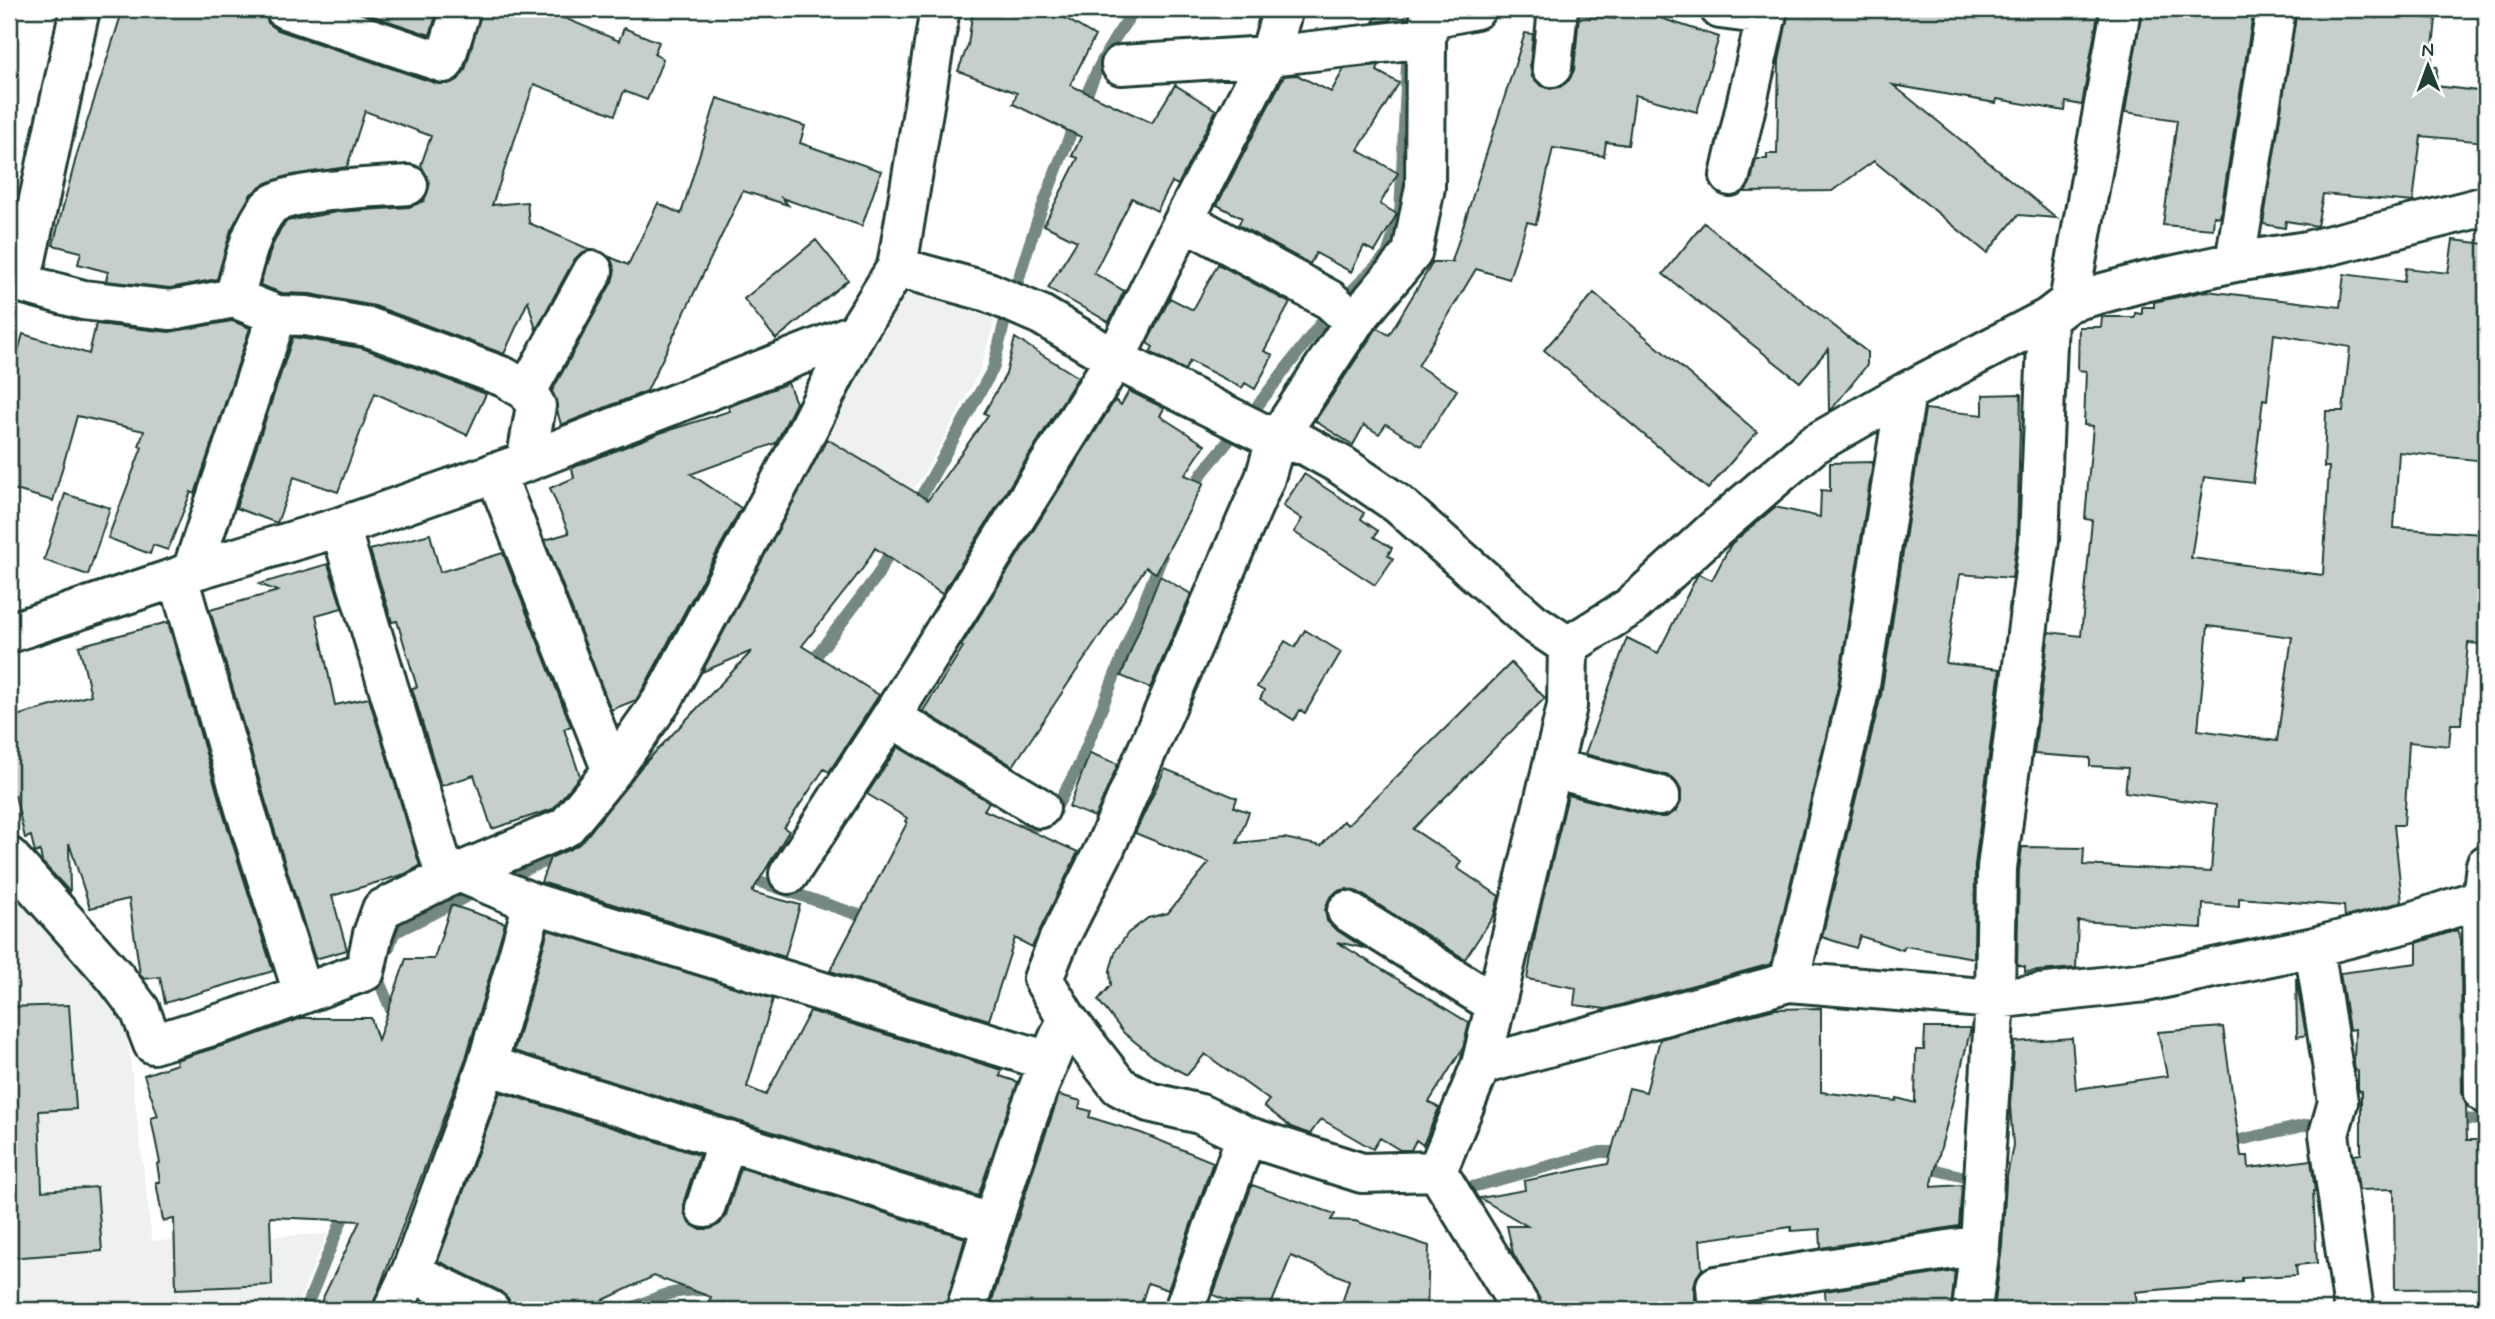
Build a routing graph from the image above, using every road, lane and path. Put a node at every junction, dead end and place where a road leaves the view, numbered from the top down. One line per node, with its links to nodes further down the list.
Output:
1 (80, 9): 23 (street)
2 (285, 9): 3 (street)
3 (461, 9)
4 (940, 9): 21 (street)
5 (1283, 9): 13 (street)
6 (1476, 9): 12 (street)
7 (1558, 9): 15 (street)
8 (1720, 9): 11 (street)
9 (2121, 9): 24 (street)
10 (2276, 9): 20 (street)
11 (1767, 12): 16 (street)
12 (1430, 22): 13 (street); 25 (street)
13 (1269, 56): 14 (street); 19 (street)
14 (1121, 65)
15 (1552, 67)
16 (1730, 176)
17 (408, 185): 23 (street)
18 (2486, 206): 20 (street)
19 (1184, 220): 25 (street); 28 (street)
20 (2235, 262): 24 (street)
21 (897, 267): 27 (street); 28 (street)
22 (593, 271): 29 (street)
23 (234, 298): 26 (street)
24 (2059, 310): 30 (street); 51 (street)
25 (1342, 311): 31 (street)
26 (277, 315): 29 (street); 34 (street)
27 (856, 333): 32 (street); 39 (street)
28 (1115, 359): 31 (street); 37 (street)
29 (527, 391): 32 (street)
30 (1906, 392): 36 (street); 49 (street)
31 (1276, 440): 36 (street); 53 (street)
32 (511, 467): 33 (street); 39 (street)
33 (340, 527): 34 (street); 44 (street)
34 (185, 574): 35 (street); 50 (street)
35 (9, 633)
36 (1568, 646): 38 (street)
37 (891, 717): 41 (street); 43 (street)
38 (1552, 768): 40 (street); 52 (street)
39 (612, 771): 44 (street)
40 (1660, 796)
41 (1040, 808)
42 (9, 857): 50 (street)
43 (789, 874)
44 (458, 876): 46 (street); 50 (street)
45 (2485, 887): 48 (street); 57 (street)
46 (519, 898): 54 (street); 55 (street)
47 (1347, 911): 52 (street)
48 (2314, 947): 51 (street); 72 (street)
49 (1789, 982): 51 (street); 56 (street)
50 (303, 993)
51 (1995, 999): 63 (street)
52 (1495, 1004): 56 (street)
53 (1068, 1019): 54 (street); 58 (street)
54 (1048, 1061): 62 (street)
55 (487, 1065): 59 (street); 64 (street)
56 (1481, 1065): 60 (street)
57 (2484, 1093)
58 (1246, 1136): 60 (street); 68 (street)
59 (727, 1140): 61 (street); 62 (street)
60 (1437, 1171): 69 (street)
61 (705, 1208)
62 (993, 1224): 67 (street)
63 (1980, 1245): 70 (street); 71 (street)
64 (411, 1272): 65 (street); 66 (street)
65 (393, 1310)
66 (490, 1310)
67 (966, 1310)
68 (1184, 1310)
69 (1522, 1310)
70 (1718, 1310)
71 (1972, 1310)
72 (2354, 1310)

